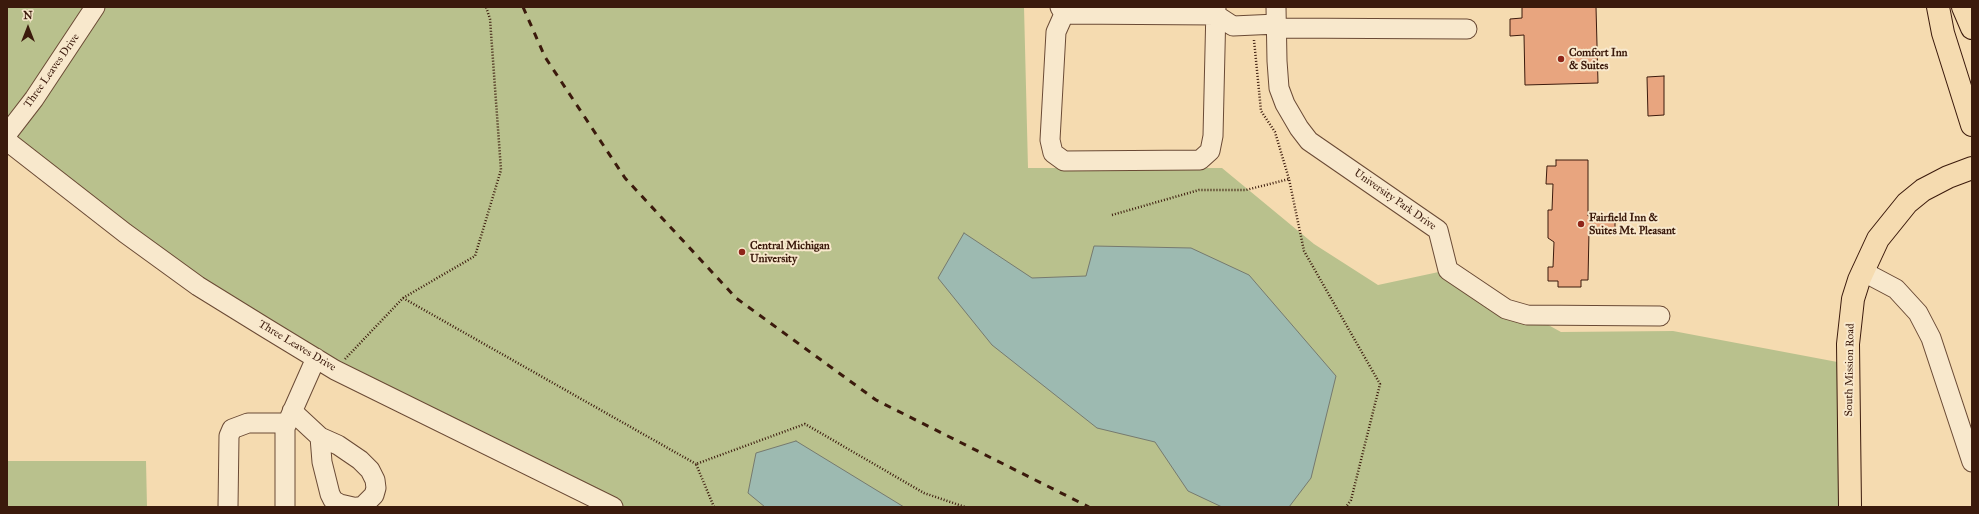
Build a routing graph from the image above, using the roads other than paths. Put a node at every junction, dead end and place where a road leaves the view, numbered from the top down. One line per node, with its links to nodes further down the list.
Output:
1 (96, 7): 10 (street, Three Leaves Drive)
2 (1938, 7): 9 (main road)
3 (1963, 7): 7 (main road)
4 (1062, 11): 5 (street); 5 (street)
5 (1216, 11): 6 (street)
6 (1277, 20): 8 (street); 14 (street, University Park Drive)
7 (1972, 28)
8 (1467, 29)
9 (1972, 125)
10 (7, 134)
11 (7, 140): 15 (street, Three Leaves Drive)
12 (1972, 168): 13 (main road, South Mission Road)
13 (1862, 271): 18 (street); 24 (main road, South Mission Road)
14 (1660, 316)
15 (316, 358): 16 (street); 23 (street, Three Leaves Drive)
16 (289, 417): 17 (street); 19 (street); 20 (street)
17 (320, 437): 21 (street); 22 (street)
18 (1972, 462)
19 (228, 507)
20 (285, 507)
21 (354, 507)
22 (357, 507)
23 (614, 507)
24 (1850, 507)

